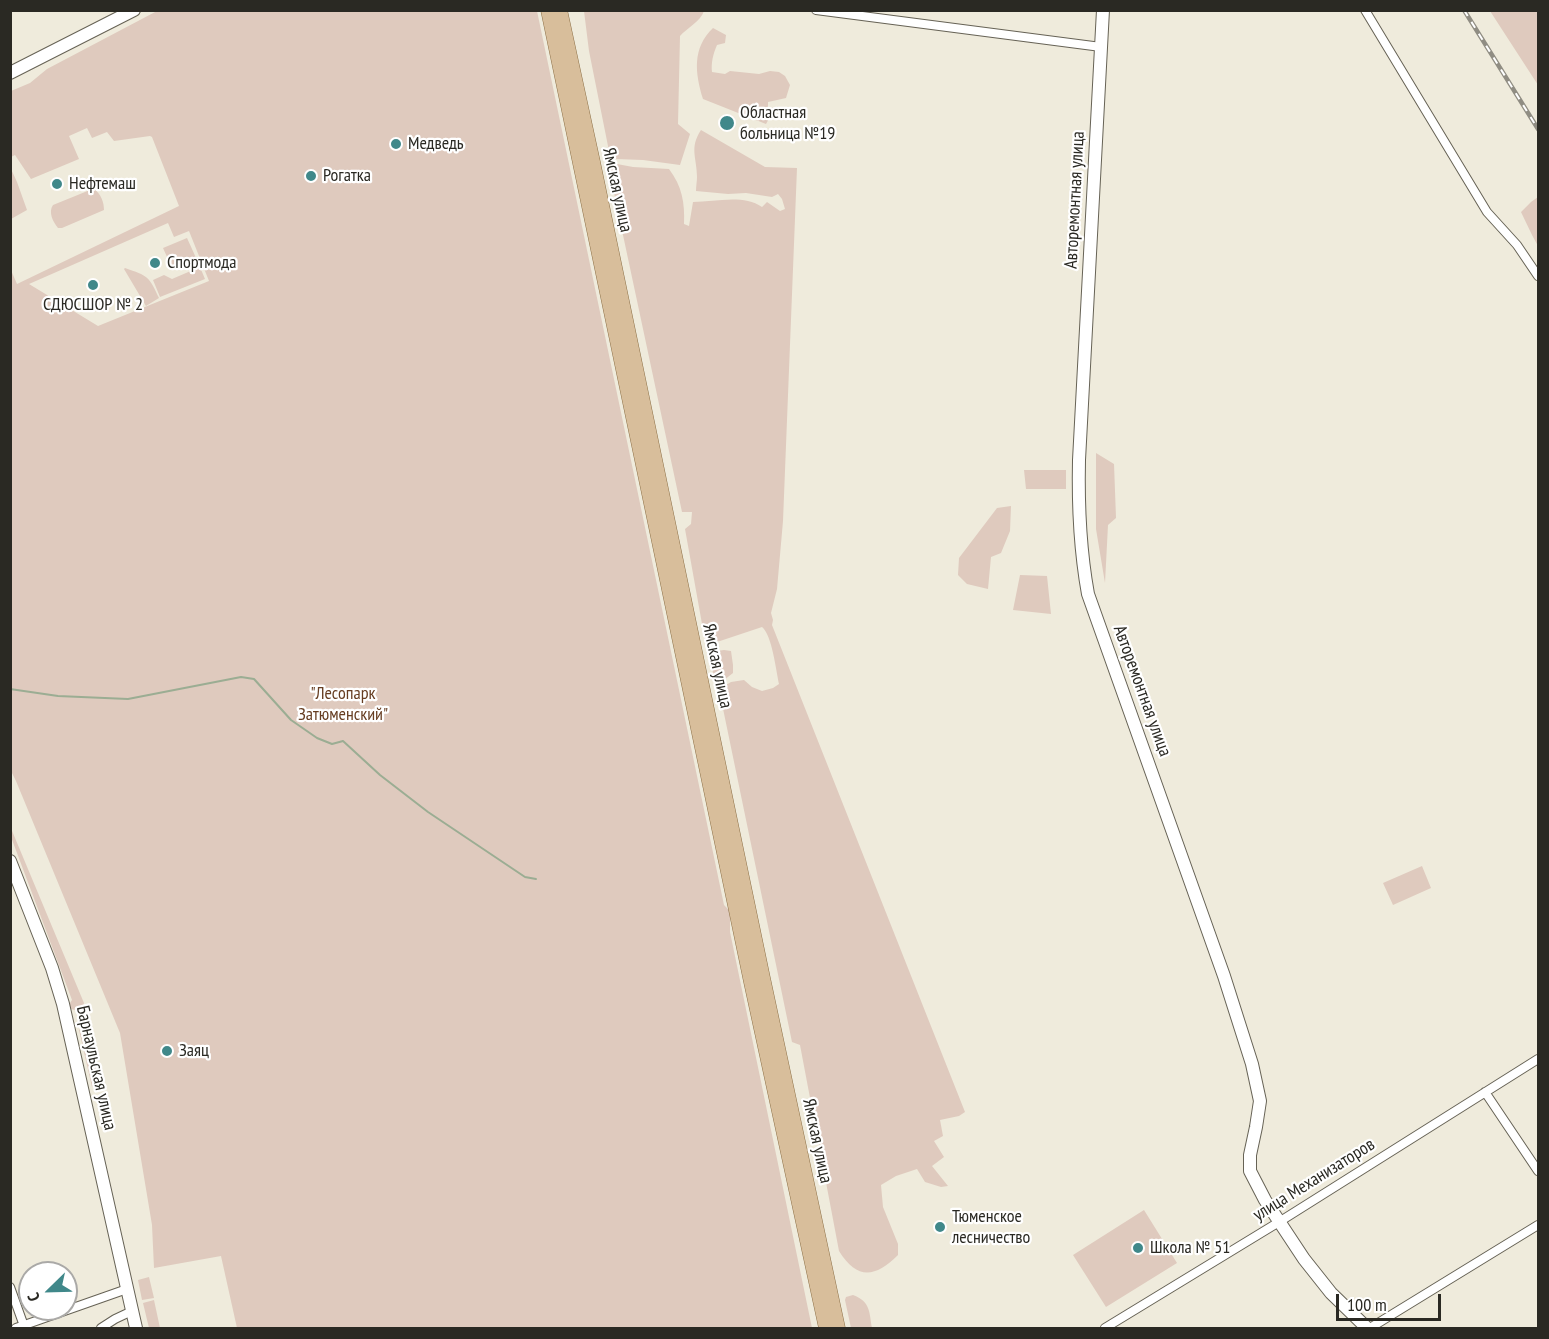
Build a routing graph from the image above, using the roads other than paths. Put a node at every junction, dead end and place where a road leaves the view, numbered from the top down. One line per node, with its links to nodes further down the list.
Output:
1 (134, 10): 8 (street)
2 (548, 10): 10 (main road, Ямская улица)
3 (560, 10): 10 (main road, Ямская улица)
4 (816, 10): 7 (street)
5 (1103, 10): 7 (street, Авторемонтная улица)
6 (1365, 10): 9 (street)
7 (1101, 47): 15 (street, Авторемонтная улица)
8 (10, 73)
9 (1539, 276)
10 (633, 389): 23 (main road, Ямская улица); 24 (main road, Ямская улица)
11 (10, 861): 18 (street, Барнаульская улица)
12 (1539, 1059): 13 (street, улица Механизаторов)
13 (1485, 1092): 14 (street); 15 (street, улица Механизаторов)
14 (1539, 1171)
15 (1279, 1222): 25 (street, улица Механизаторов); 26 (street, Авторемонтная улица)
16 (1539, 1225): 26 (street)
17 (10, 1287): 20 (street)
18 (127, 1289): 19 (street, Барнаульская улица); 20 (street)
19 (132, 1311): 21 (street); 22 (street, Барнаульская улица)
20 (20, 1327)
21 (101, 1329)
22 (136, 1329)
23 (826, 1329)
24 (838, 1329)
25 (1105, 1329)
26 (1369, 1329)

